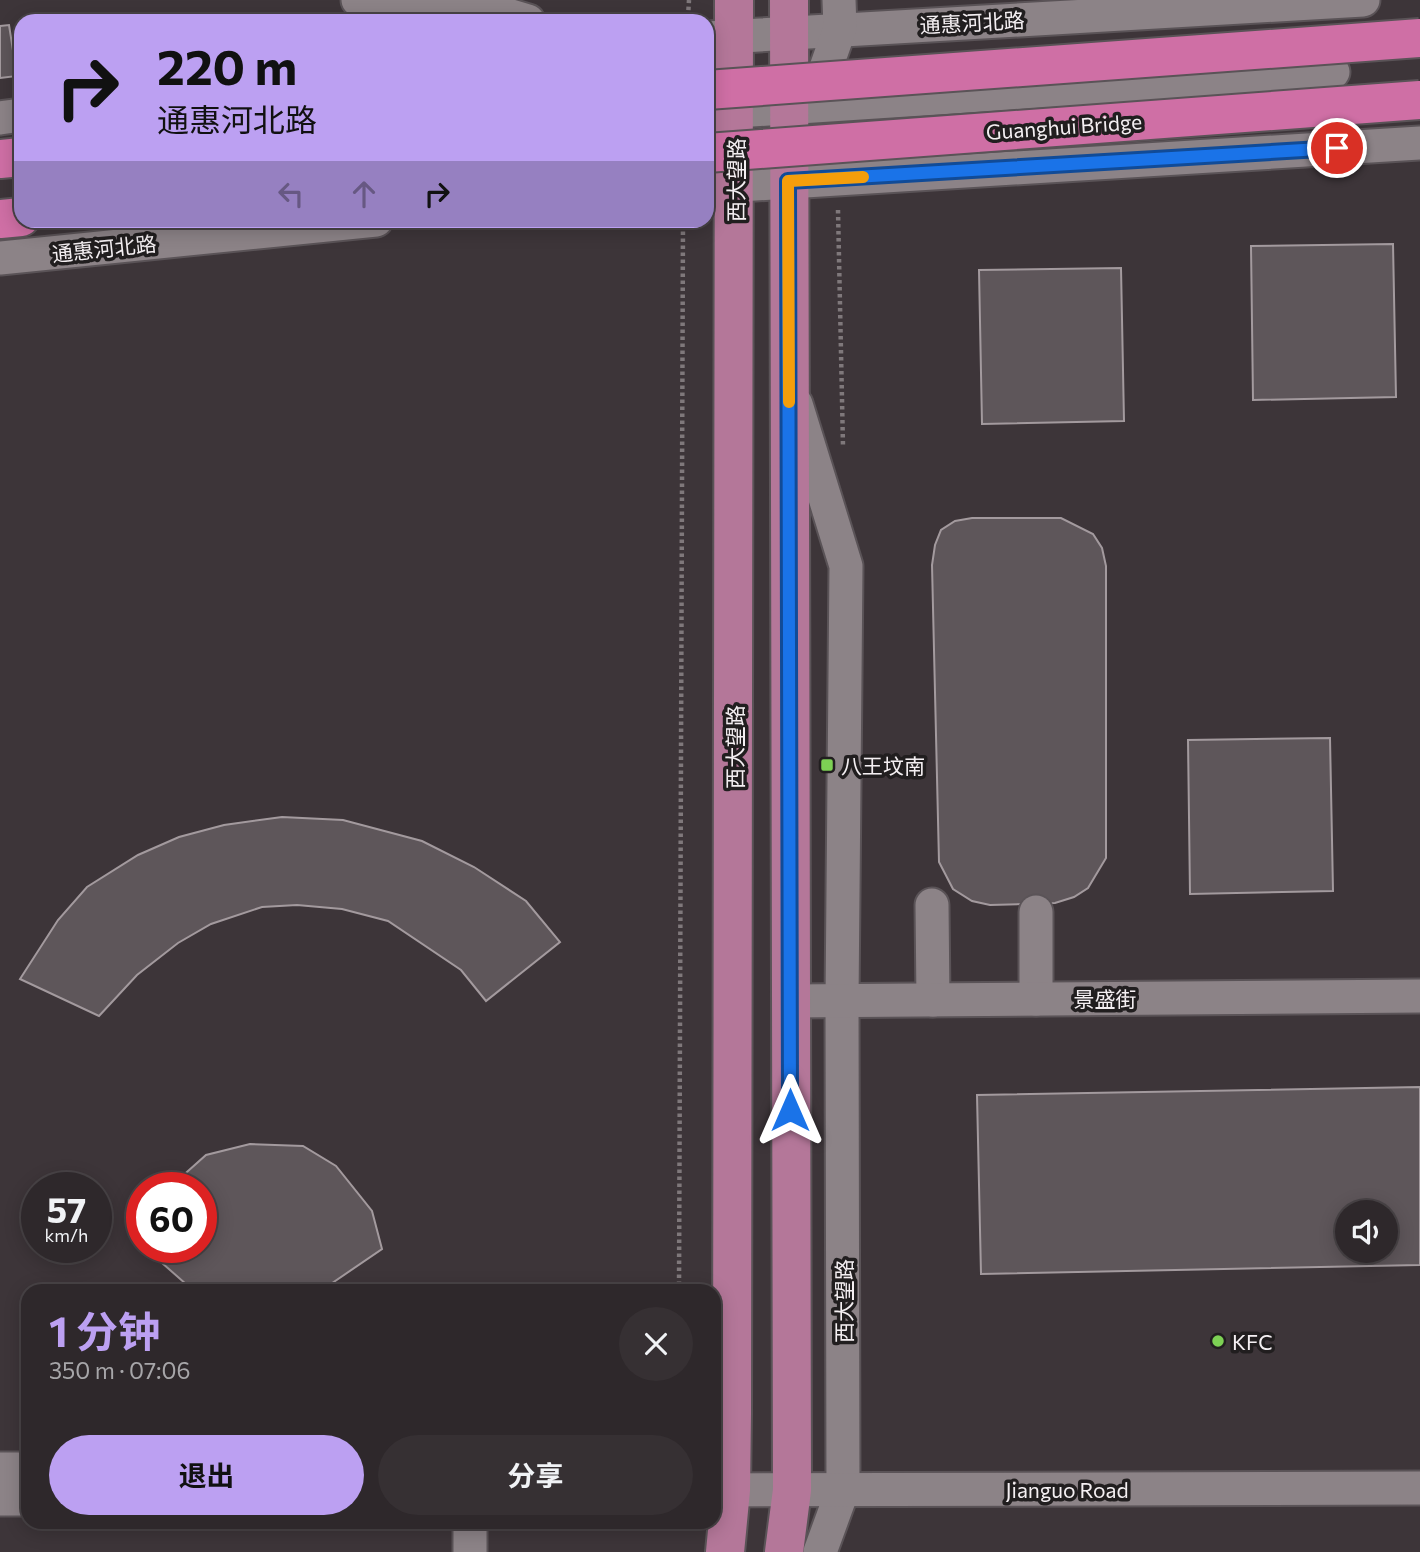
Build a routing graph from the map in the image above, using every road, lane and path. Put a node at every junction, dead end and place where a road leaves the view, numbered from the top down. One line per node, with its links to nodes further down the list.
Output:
1 (358, 0): 6 (street)
2 (1363, 0): 3 (street, 通惠河北路)
3 (1329, 2): 4 (street, 通惠河北路); 9 (street)
4 (839, 10): 5 (street, 通惠河北路); 12 (street, 西大望路)
5 (789, 11): 7 (street, 通惠河北路); 12 (main road, 西大望路)
6 (504, 14)
7 (727, 19): 11 (main road, 西大望路)
8 (1420, 38): 11 (highway, bridge)
9 (1333, 72): 12 (street); 14 (street)
10 (1420, 100): 15 (highway, Guanghui Bridge, bridge)
11 (716, 104): 12 (street); 18 (main road, 西大望路)
12 (801, 106): 17 (main road, 西大望路)
13 (1420, 143): 14 (street)
14 (1337, 148): 16 (street)
15 (714, 152)
16 (837, 178): 17 (street); 24 (path)
17 (788, 181): 18 (street); 23 (main road, 西大望路)
18 (721, 186): 37 (main road, 西大望路)
19 (218, 228): 21 (street, 通惠河北路)
20 (683, 228): 32 (path)
21 (120, 233): 22 (street, 通惠河北路)
22 (0, 258)
23 (789, 382): 30 (street, 西大望路); 31 (main road, 西大望路)
24 (843, 457)
25 (932, 905): 29 (street)
26 (1036, 912): 28 (street)
27 (1420, 996): 28 (street, 景盛街)
28 (1036, 999): 29 (street, 景盛街)
29 (933, 1000): 30 (street, 景盛街)
30 (842, 1001): 31 (street, 景盛街); 36 (street, 西大望路)
31 (790, 1002): 38 (main road, 西大望路)
32 (679, 1284)
33 (0, 1469): 34 (street)
34 (21, 1472)
35 (1420, 1488): 36 (street, Jianguo Road)
36 (843, 1489): 38 (street, Jianguo Road); 45 (street, 西大望路)
37 (722, 1490): 38 (street, Jianguo Road); 43 (main road, 西大望路)
38 (792, 1490): 44 (main road, 西大望路)
39 (0, 1499): 40 (street)
40 (21, 1499)
41 (470, 1529): 42 (street)
42 (470, 1552)
43 (725, 1552)
44 (785, 1552)
45 (820, 1552)

